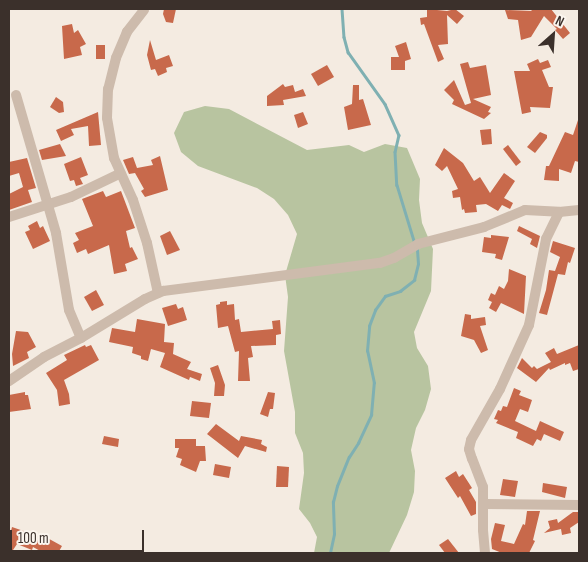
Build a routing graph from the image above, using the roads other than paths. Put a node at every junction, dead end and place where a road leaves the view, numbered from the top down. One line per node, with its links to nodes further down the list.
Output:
1 (144, 10): 3 (street)
2 (16, 95): 4 (street)
3 (121, 173): 4 (street); 8 (street)
4 (48, 203): 7 (street); 9 (street)
5 (579, 210): 6 (street)
6 (559, 212): 8 (street); 11 (street)
7 (9, 217)
8 (158, 293): 9 (street)
9 (81, 338): 10 (street)
10 (9, 381)
11 (485, 504): 12 (street); 13 (street)
12 (579, 505)
13 (485, 553)

